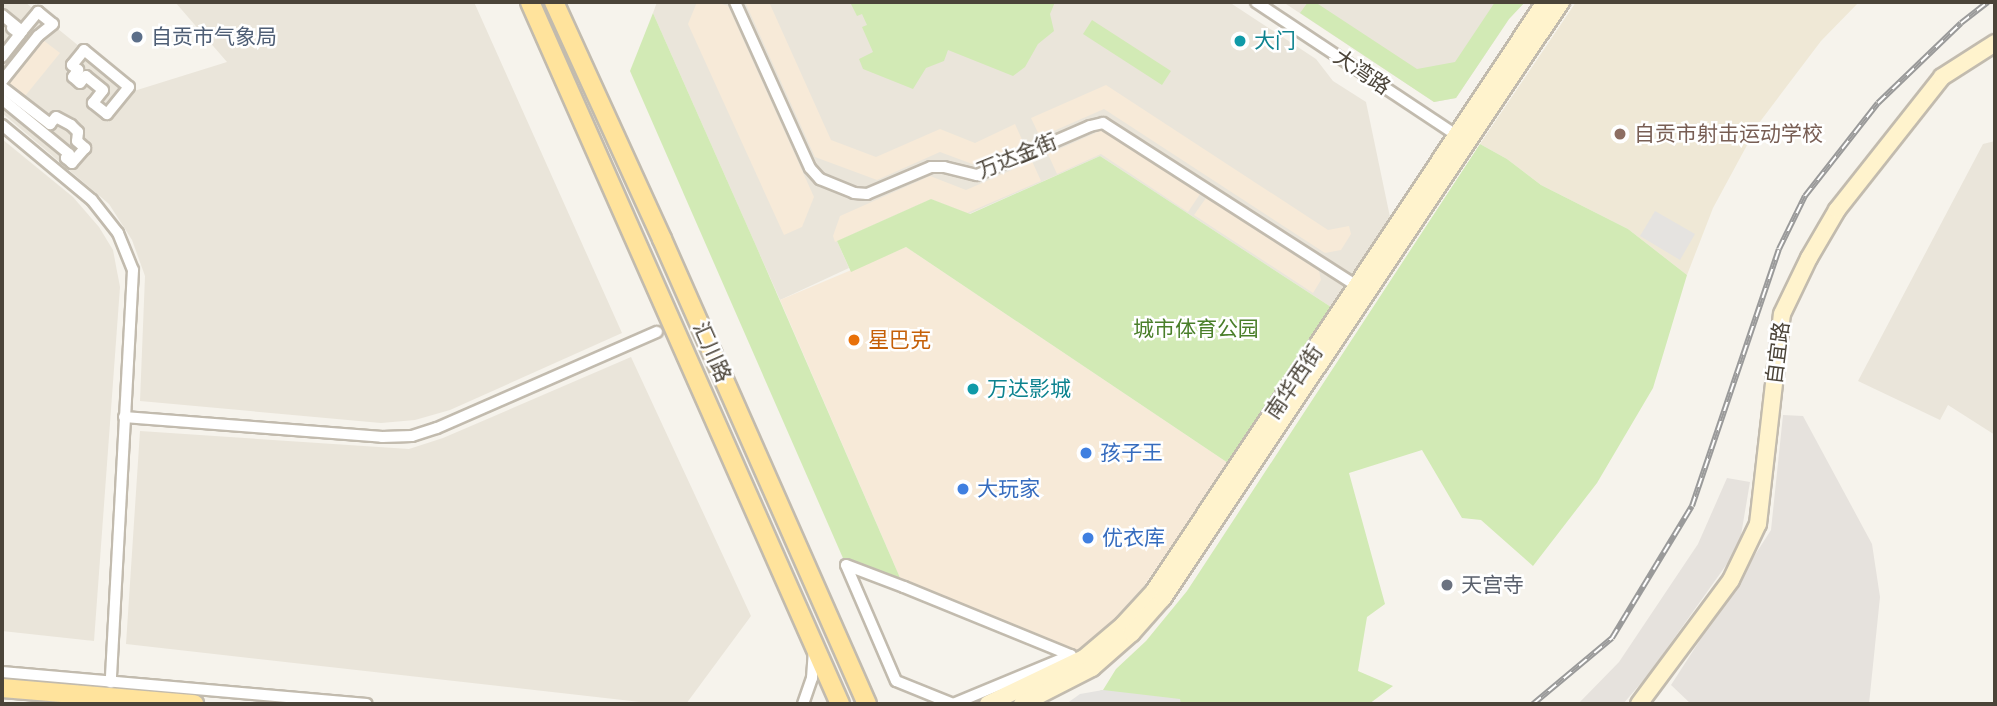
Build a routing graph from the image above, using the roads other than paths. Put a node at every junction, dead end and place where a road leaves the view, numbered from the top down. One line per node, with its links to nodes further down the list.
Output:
1 (530, 2): 20 (main road, 汇川路)
2 (554, 2): 24 (main road, 汇川路)
3 (735, 2): 16 (street, 万达金街)
4 (1256, 2): 15 (street, 大湾路)
5 (1545, 2): 15 (main road, 南华西街)
6 (1561, 2): 15 (main road, 南华西街)
7 (2, 17): 9 (street); 10 (street)
8 (1995, 43): 32 (main road, 自宜路)
9 (2, 57)
10 (2, 81)
11 (2, 87): 12 (street)
12 (2, 99)
13 (107, 114): 13 (street)
14 (2, 125): 18 (street)
15 (1461, 137): 16 (main road, 南华西街)
16 (1364, 290): 30 (main road, 南华西街); 31 (main road, 南华西街)
17 (657, 332): 18 (street)
18 (124, 417): 22 (street)
19 (846, 565): 19 (street)
20 (814, 645): 27 (street); 28 (main road, 汇川路)
21 (2, 673): 22 (street)
22 (111, 682): 26 (street)
23 (2, 688): 25 (main road)
24 (865, 699): 29 (main road)
25 (194, 704)
26 (367, 704)
27 (803, 704)
28 (840, 704)
29 (878, 704)
30 (988, 704)
31 (1022, 704)
32 (1639, 704)

